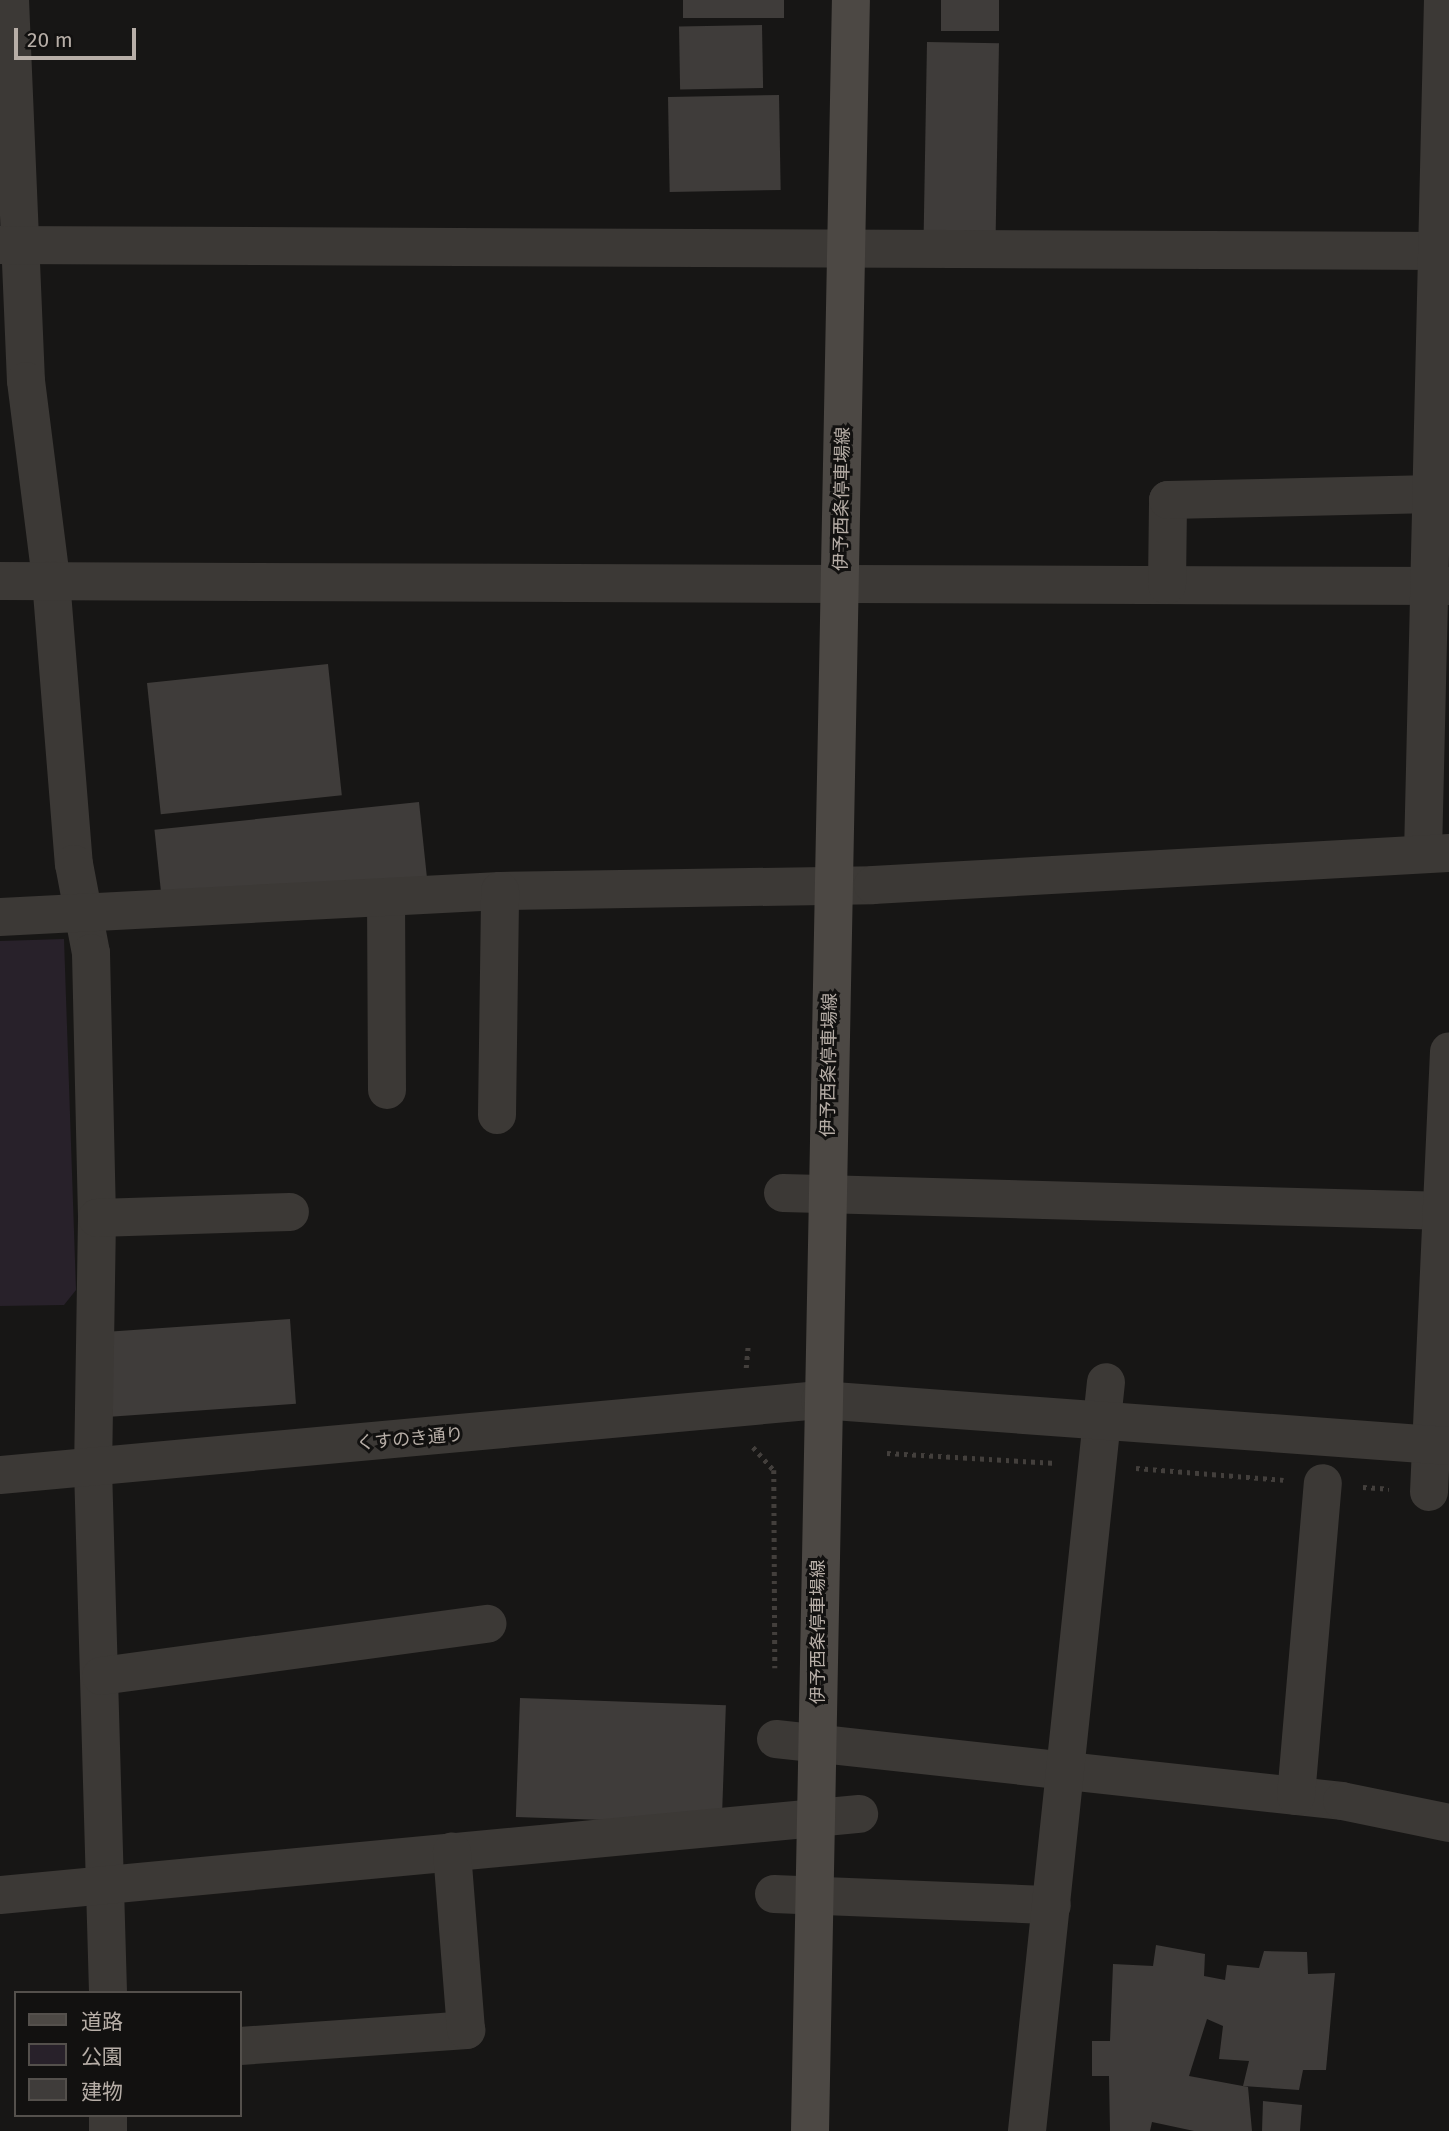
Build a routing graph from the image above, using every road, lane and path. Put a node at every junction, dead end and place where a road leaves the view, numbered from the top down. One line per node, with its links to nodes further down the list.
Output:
1 (10, 0): 4 (street)
2 (851, 0): 5 (main road, 伊予西条停車場線)
3 (1443, 0): 6 (street)
4 (10, 245): 5 (street); 9 (street)
5 (848, 246): 6 (street); 10 (main road, 伊予西条停車場線)
6 (1444, 251): 7 (street)
7 (1434, 495): 11 (street); 12 (street)
8 (0, 580): 9 (street)
9 (51, 580): 10 (street); 17 (street)
10 (840, 584): 11 (street); 14 (main road, 伊予西条停車場線)
11 (1167, 585): 12 (street)
12 (1440, 586): 13 (street)
13 (1436, 854): 14 (street)
14 (830, 883): 15 (street); 23 (main road, 伊予西条停車場線)
15 (500, 891): 16 (street); 21 (street)
16 (386, 898): 17 (street); 20 (street)
17 (84, 915): 18 (street); 26 (street)
18 (0, 917)
19 (1449, 1051): 24 (street)
20 (387, 1090)
21 (497, 1115)
22 (783, 1193): 23 (street)
23 (827, 1196): 24 (street); 27 (main road, 伊予西条停車場線)
24 (1446, 1211): 29 (street)
25 (290, 1212): 26 (street)
26 (97, 1218): 32 (street)
27 (821, 1400): 28 (street, くすのき通り); 32 (street, くすのき通り); 39 (main road, 伊予西条停車場線)
28 (1104, 1401): 29 (street, くすのき通り); 31 (street)
29 (1440, 1445): 35 (street)
30 (887, 1453): 31 (path)
31 (1096, 1465): 34 (path); 40 (street)
32 (93, 1468): 33 (street, くすのき通り); 37 (street)
33 (0, 1475)
34 (1323, 1483): 35 (path); 41 (street)
35 (1429, 1492)
36 (488, 1624): 37 (street)
37 (101, 1676): 46 (street)
38 (776, 1740): 39 (street)
39 (817, 1744): 40 (street); 43 (main road, 伊予西条停車場線)
40 (1066, 1769): 41 (street); 50 (street)
41 (1296, 1796): 44 (street)
42 (859, 1814): 43 (street)
43 (817, 1818): 45 (street); 49 (main road, 伊予西条停車場線)
44 (1449, 1823)
45 (452, 1852): 46 (street); 52 (street)
46 (109, 1883): 48 (street); 51 (street)
47 (774, 1894): 49 (street)
48 (0, 1895)
49 (816, 1895): 50 (street); 53 (main road, 伊予西条停車場線)
50 (1052, 1905): 54 (street)
51 (108, 1991)
52 (242, 2046)
53 (810, 2131)
54 (1027, 2131)

